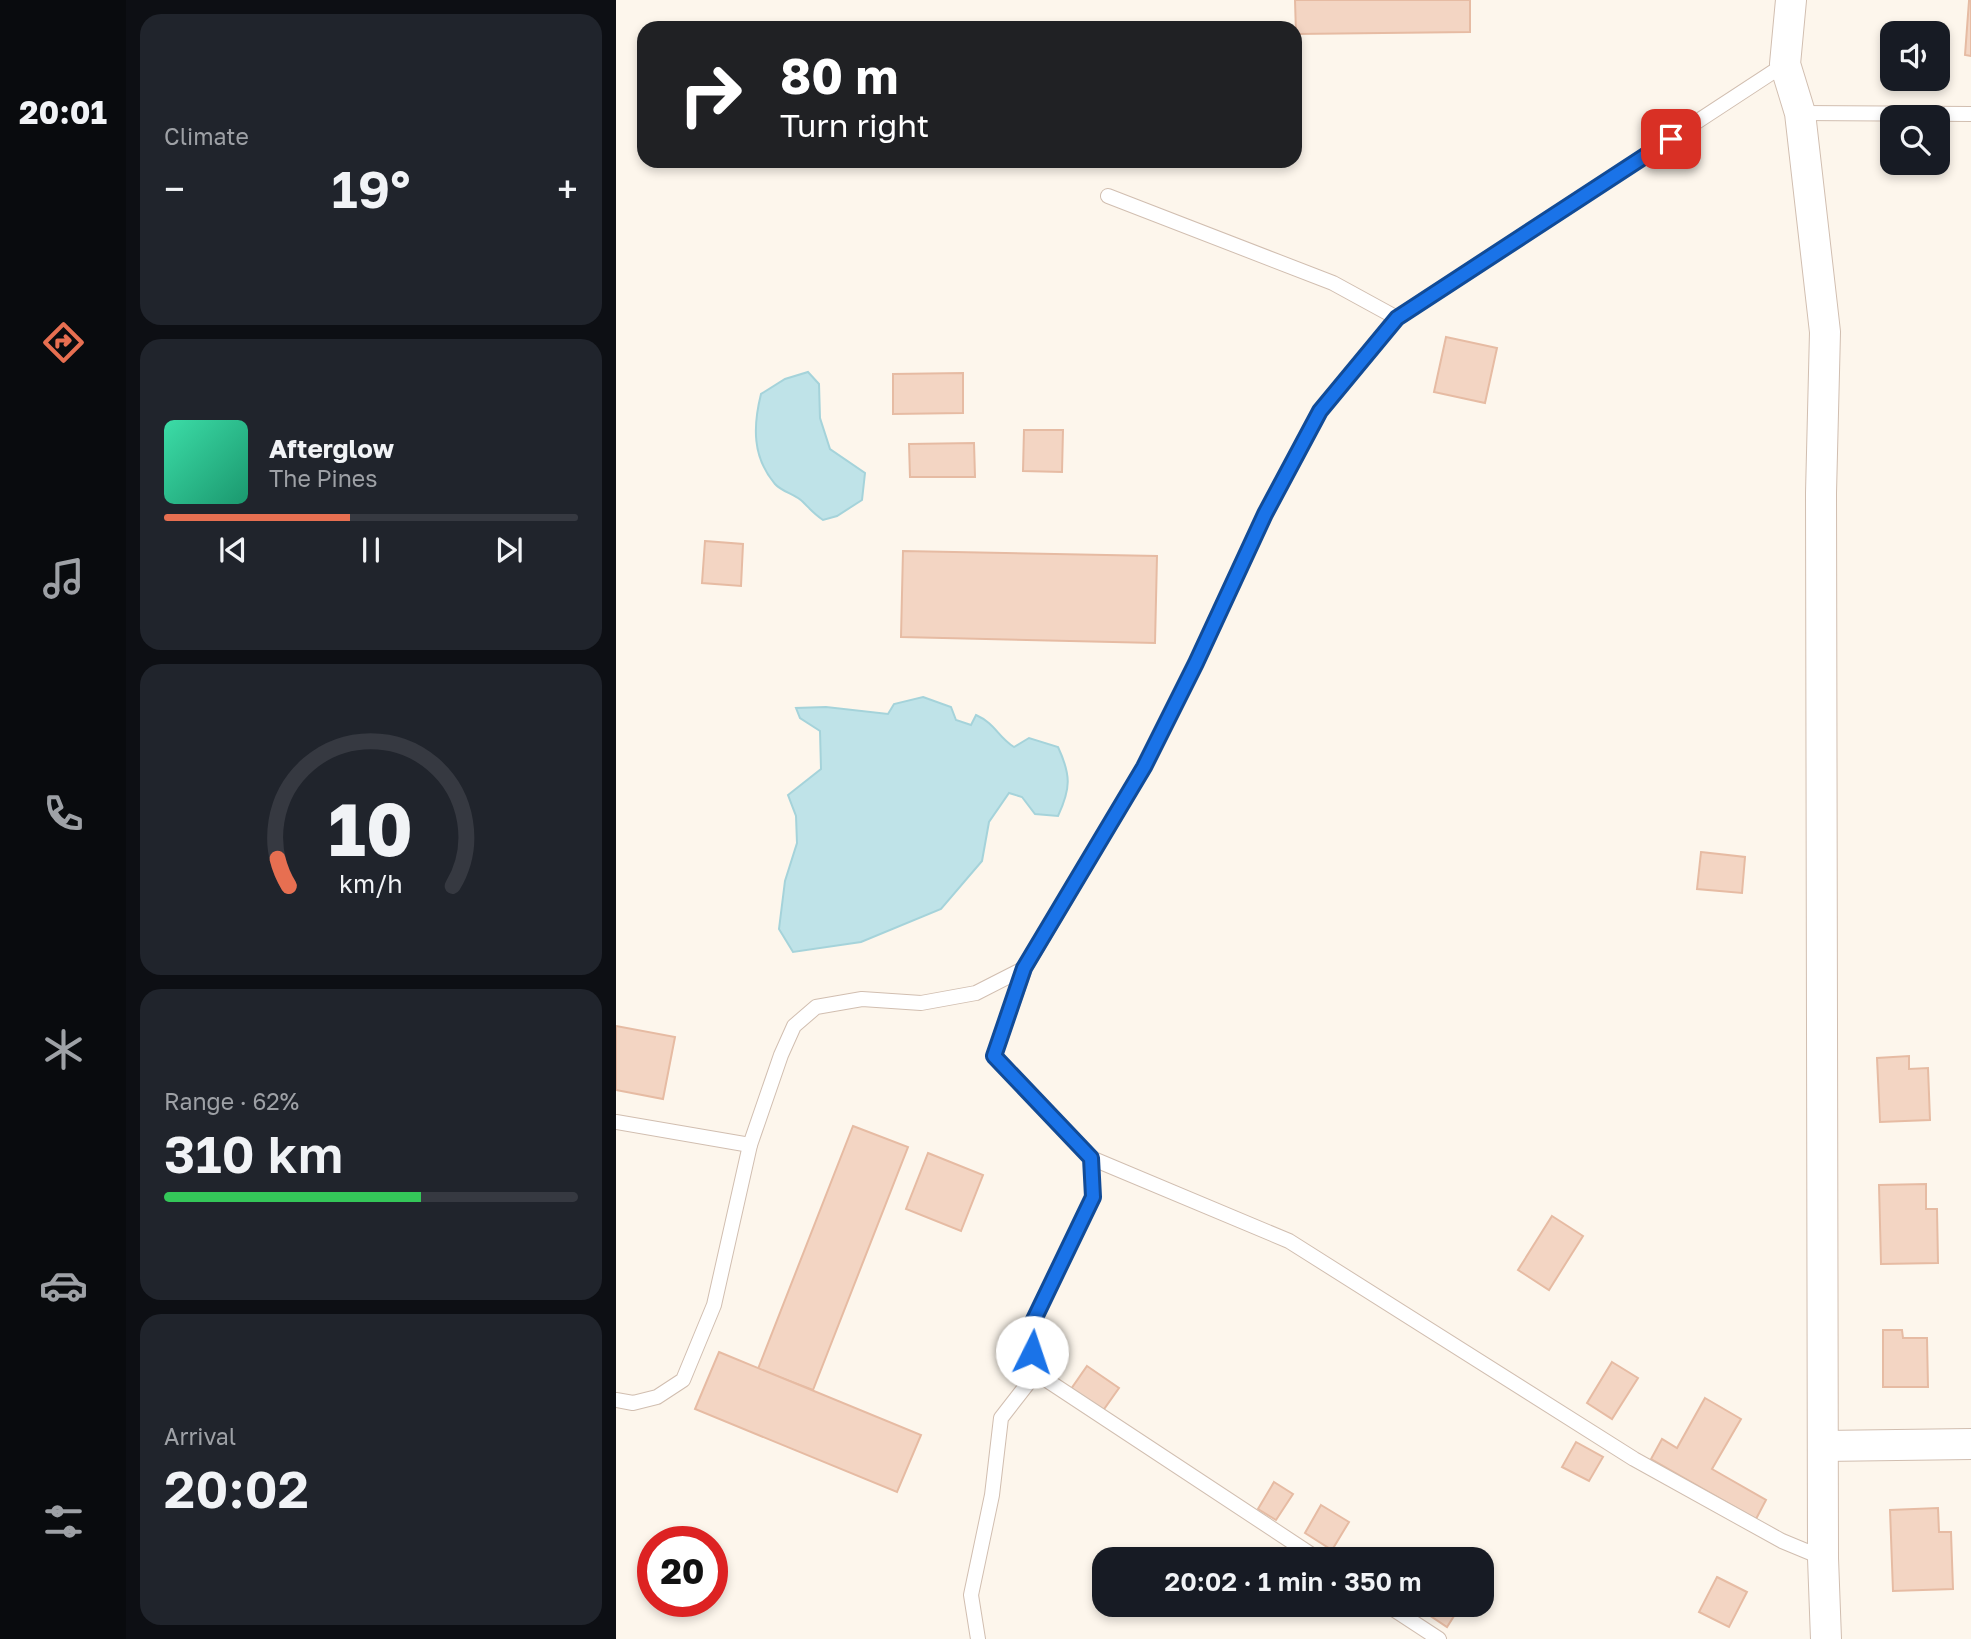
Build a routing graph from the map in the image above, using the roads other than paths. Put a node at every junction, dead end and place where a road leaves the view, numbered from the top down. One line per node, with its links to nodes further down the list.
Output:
1 (1791, 0): 2 (street)
2 (1785, 65): 3 (street); 6 (lane)
3 (1800, 113): 4 (lane); 14 (street)
4 (1971, 114)
5 (1108, 195): 6 (lane)
6 (1397, 318): 7 (lane)
7 (1024, 968): 9 (lane); 10 (lane)
8 (616, 1122): 9 (lane)
9 (750, 1144): 12 (lane)
10 (1091, 1158): 11 (lane); 16 (lane)
11 (1036, 1373): 15 (lane); 18 (lane)
12 (616, 1400)
13 (1971, 1444): 14 (street)
14 (1823, 1446): 16 (street)
15 (1300, 1547)
16 (1824, 1558): 20 (street)
17 (1405, 1617): 19 (lane)
18 (978, 1639)
19 (1439, 1639)
20 (1826, 1639)

